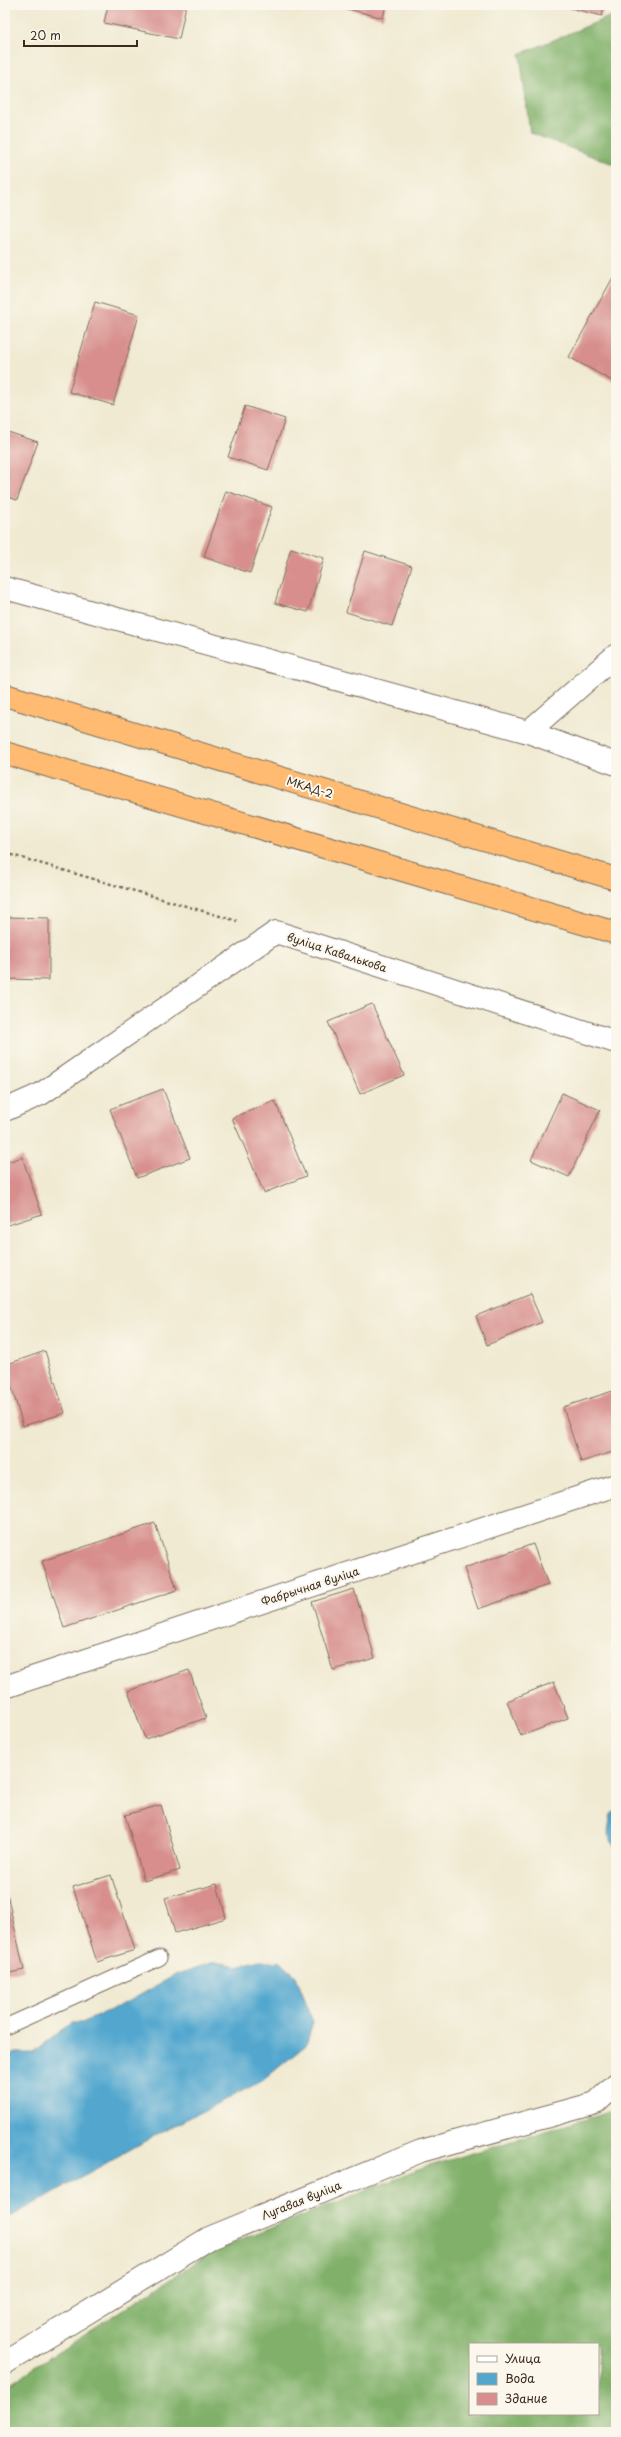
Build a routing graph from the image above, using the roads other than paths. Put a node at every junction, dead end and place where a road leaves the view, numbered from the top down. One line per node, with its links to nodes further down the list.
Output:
1 (5, 588): 4 (street)
2 (616, 655): 4 (street)
3 (5, 695): 7 (highway, МКАД-2)
4 (528, 732): 6 (street)
5 (5, 753): 8 (highway)
6 (616, 764)
7 (616, 879)
8 (616, 933)
9 (616, 1042): 10 (street, вуліца Кавалькова)
10 (5, 1110)
11 (616, 1485): 12 (street, Фабрычная вуліца)
12 (5, 1687)
13 (158, 1958): 14 (lane)
14 (5, 2027)
15 (616, 2084): 16 (street, Лугавая вуліца)
16 (5, 2363)

